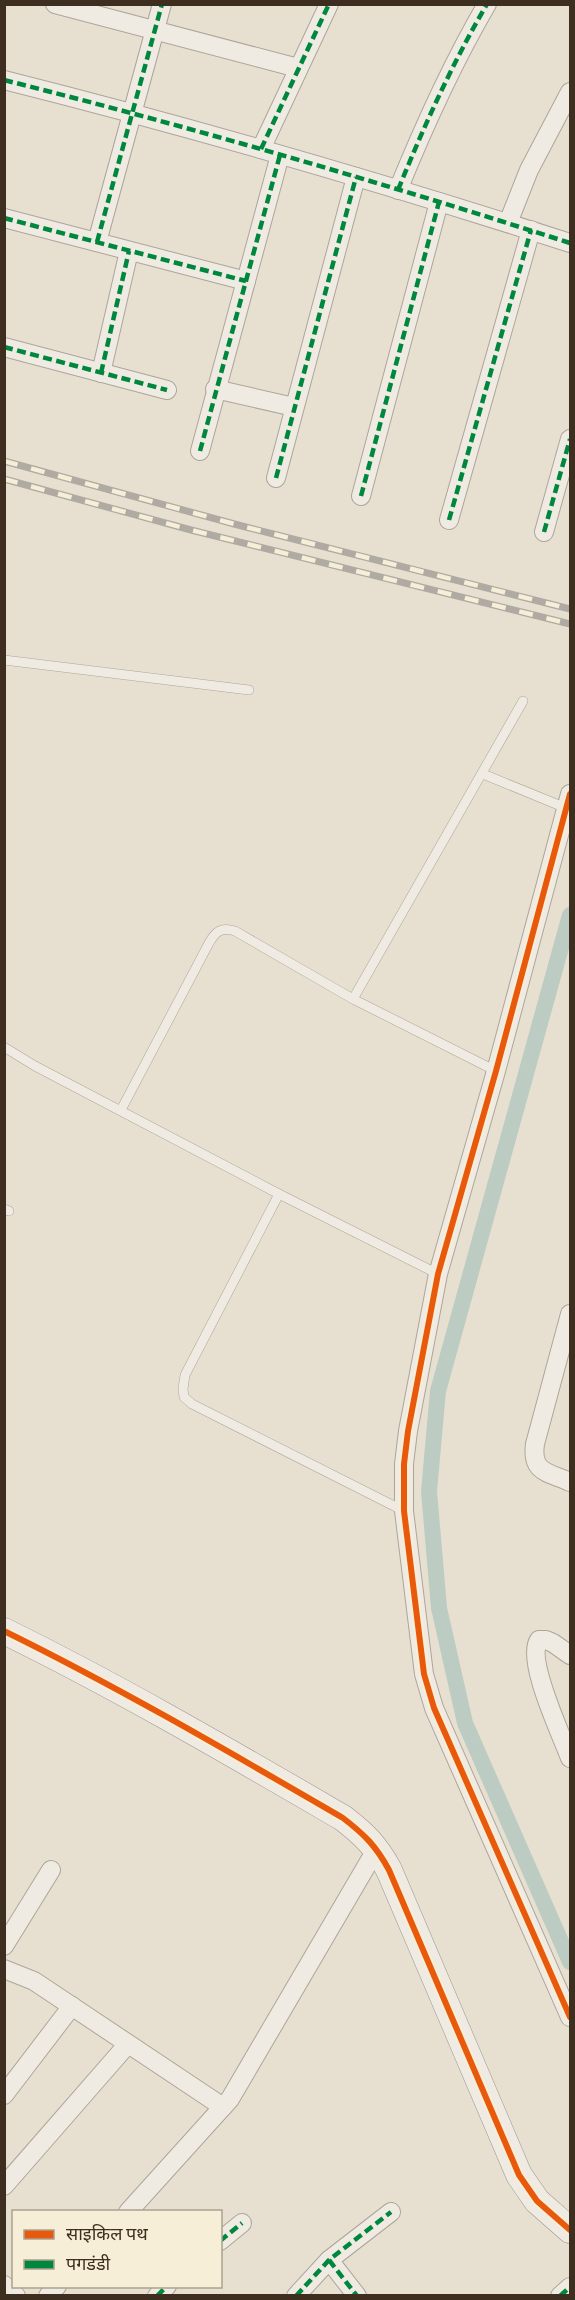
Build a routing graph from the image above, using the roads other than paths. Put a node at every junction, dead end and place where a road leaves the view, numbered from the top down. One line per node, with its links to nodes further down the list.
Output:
1 (55, 4): 5 (street)
2 (162, 4): 5 (street)
3 (329, 4): 6 (street)
4 (488, 4): 13 (street)
5 (155, 30): 6 (street); 9 (street)
6 (298, 68): 10 (street)
7 (4, 80): 9 (street)
8 (568, 102): 16 (street)
9 (133, 112): 10 (street); 18 (street)
10 (261, 149): 11 (street)
11 (280, 155): 12 (street); 21 (street)
12 (356, 177): 13 (street); 26 (street)
13 (398, 190): 14 (street)
14 (439, 202): 16 (street); 30 (street)
15 (4, 218): 18 (street)
16 (508, 223): 17 (street)
17 (531, 230): 19 (street); 31 (street)
18 (98, 242): 20 (street)
19 (570, 243)
20 (129, 251): 21 (street); 23 (street)
21 (246, 281): 24 (street)
22 (4, 347): 23 (street)
23 (101, 373): 25 (street)
24 (215, 389): 26 (street); 28 (street)
25 (167, 390)
26 (294, 407): 29 (street)
27 (570, 440): 32 (street)
28 (200, 451)
29 (276, 478)
30 (361, 496)
31 (449, 520)
32 (544, 532)
33 (4, 660): 34 (lane)
34 (249, 690)
35 (523, 701): 36 (lane)
36 (483, 774): 37 (lane); 38 (lane)
37 (568, 801): 40 (street)
38 (353, 999): 40 (lane); 41 (lane)
39 (4, 1047): 41 (lane)
40 (496, 1071): 43 (street)
41 (121, 1110): 42 (lane)
42 (279, 1194): 43 (lane); 46 (lane)
43 (438, 1274): 46 (street)
44 (570, 1314): 45 (street)
45 (570, 1482)
46 (404, 1511): 55 (street)
47 (4, 1630): 50 (street)
48 (570, 1655): 49 (street)
49 (570, 1758)
50 (377, 1848): 58 (street); 63 (street)
51 (51, 1870): 52 (street)
52 (4, 1947)
53 (4, 1969): 54 (street)
54 (72, 2006): 56 (street); 57 (street)
55 (570, 2017)
56 (127, 2045): 58 (street); 59 (street)
57 (4, 2095)
58 (223, 2107): 60 (street)
59 (4, 2186)
60 (129, 2210)
61 (390, 2212): 65 (street)
62 (242, 2223): 64 (street)
63 (570, 2230)
64 (222, 2239)
65 (329, 2260): 69 (street); 70 (street)
66 (4, 2284): 68 (street)
67 (570, 2287): 71 (street)
68 (16, 2295)
69 (296, 2295)
70 (357, 2295)
71 (560, 2295)

